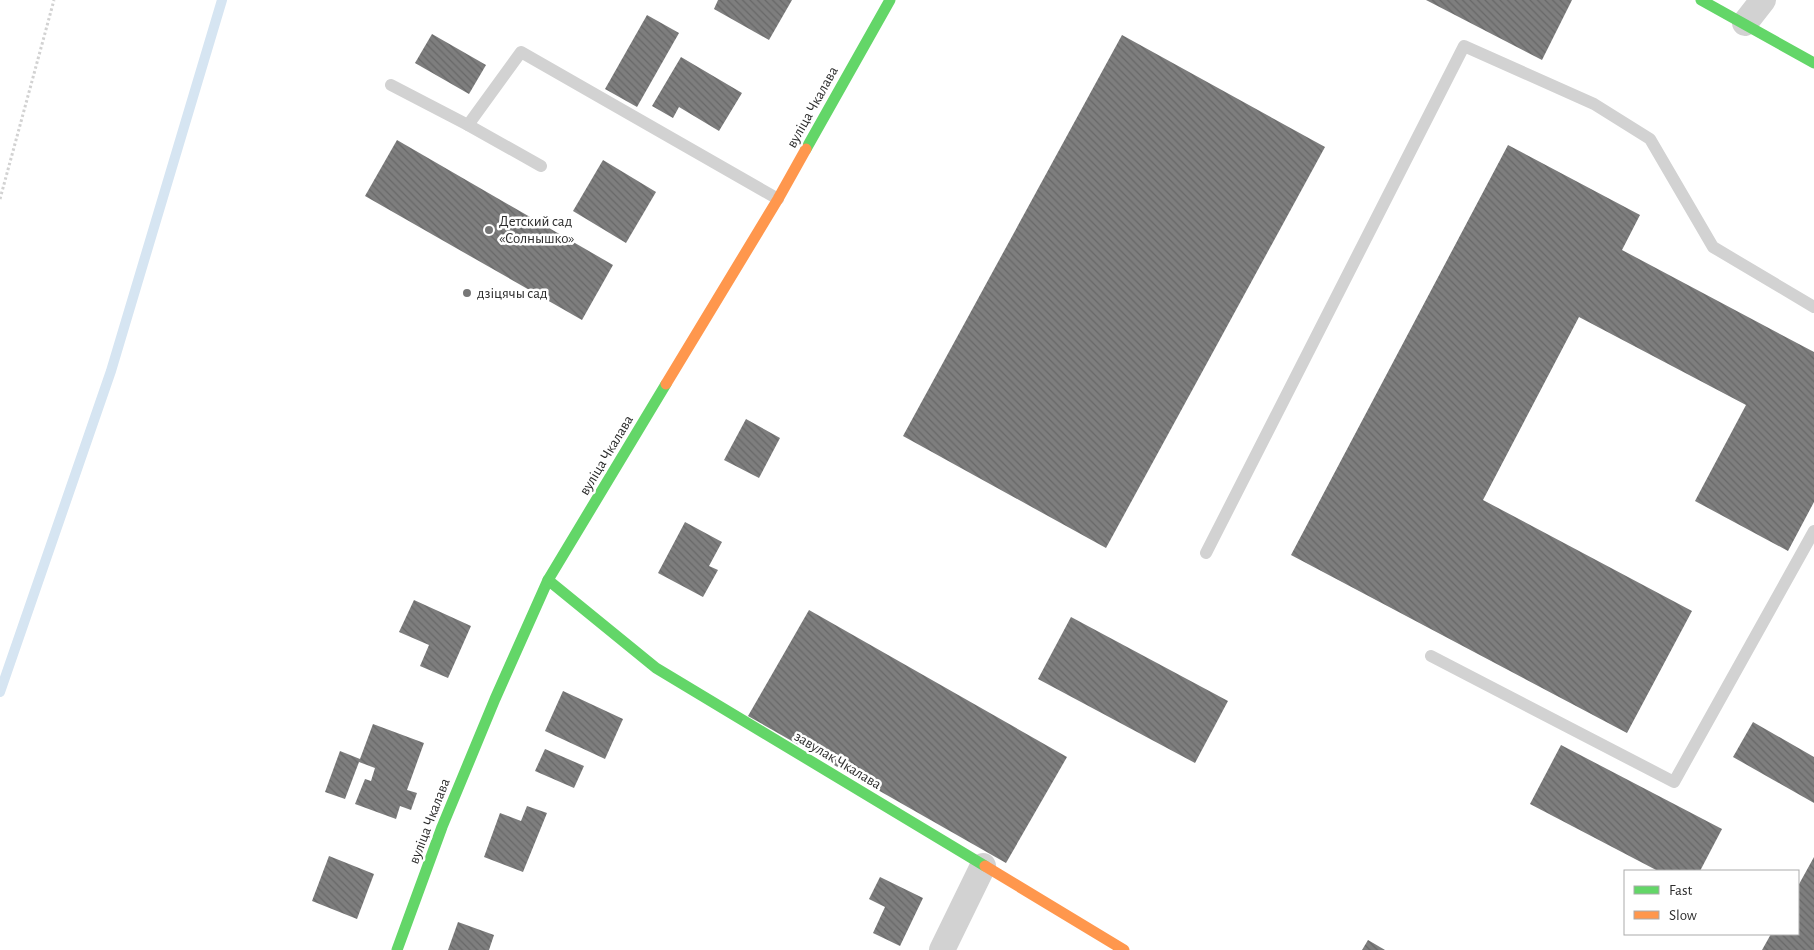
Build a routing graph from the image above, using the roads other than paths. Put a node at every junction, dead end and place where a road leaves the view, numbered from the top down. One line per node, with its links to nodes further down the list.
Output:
1 (890, 0): 9 (street, вуліца Чкалава)
2 (1701, 0): 4 (street)
3 (1763, 0): 4 (street)
4 (1745, 23): 5 (street)
5 (1814, 63)
6 (391, 85): 7 (lane)
7 (468, 125): 8 (lane); 9 (lane)
8 (541, 166)
9 (778, 199): 13 (street, вуліца Чкалава)
10 (1814, 306): 12 (lane)
11 (1814, 531): 14 (lane)
12 (1206, 553)
13 (548, 580): 15 (street, завулак Чкалава); 16 (street, вуліца Чкалава)
14 (1431, 656)
15 (983, 866): 17 (street); 18 (street, завулак Чкалава)
16 (397, 950)
17 (942, 950)
18 (1124, 950)

